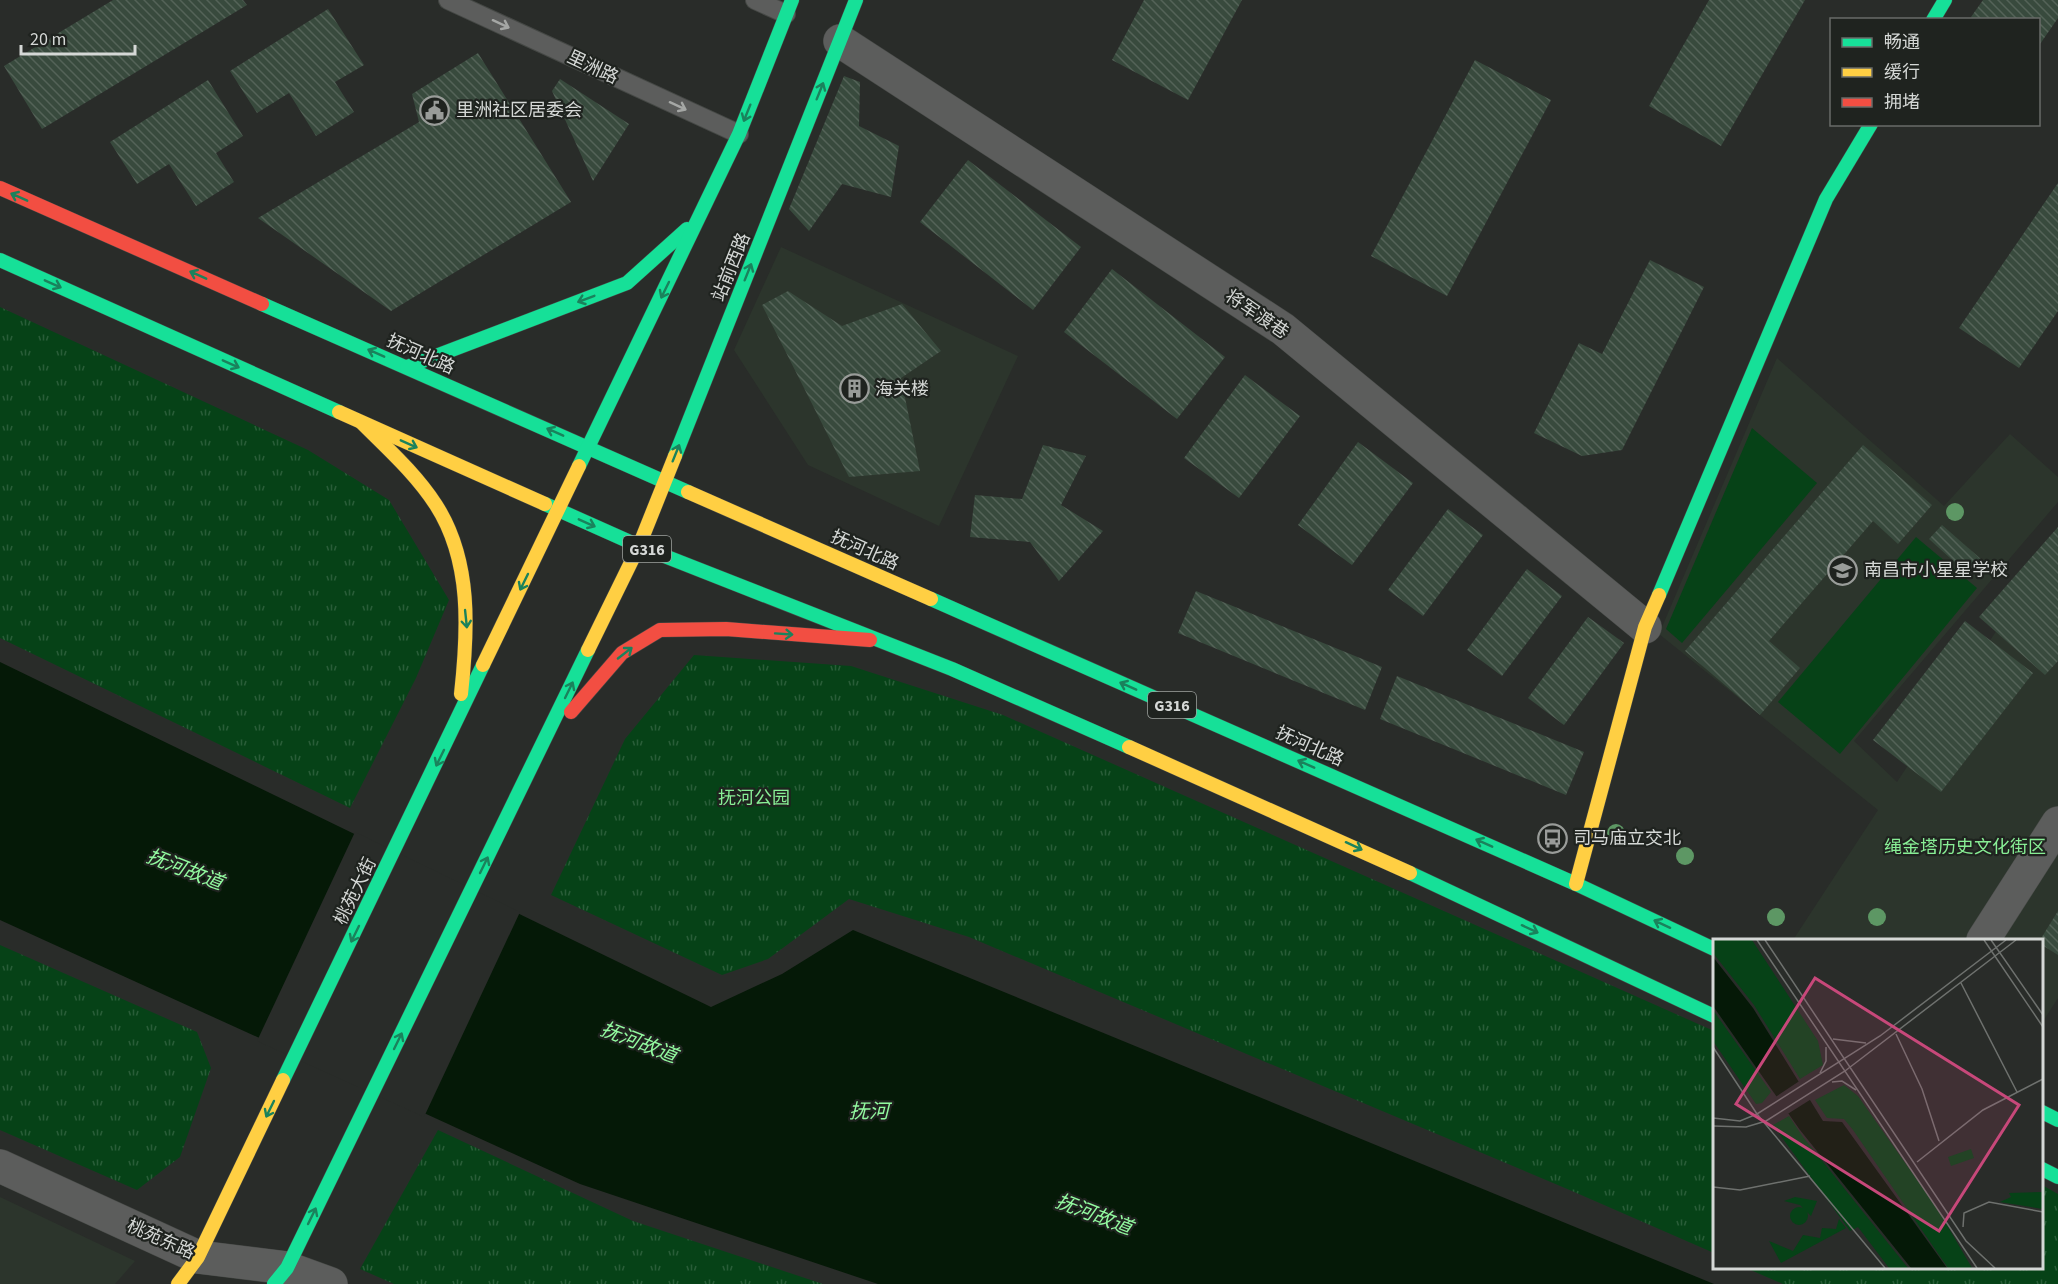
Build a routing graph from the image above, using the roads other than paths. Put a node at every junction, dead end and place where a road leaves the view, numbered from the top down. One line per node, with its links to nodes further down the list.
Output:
1 (448, 0): 9 (lane, 里洲路, one-way to 9)
2 (755, 0): 5 (lane)
3 (856, 0): 7 (main road, 站前西路)
4 (1945, 0): 6 (main road)
5 (789, 7): 9 (main road, one-way to 9)
6 (1934, 18)
7 (840, 41): 16 (main road, 站前西路, one-way to 7); 19 (street, 将军渡巷)
8 (1870, 126): 19 (main road)
9 (739, 134): 11 (main road)
10 (0, 188): 13 (main road, 抚河北路 / G316, one-way to 10)
11 (699, 217): 13 (main road, one-way to 13); 15 (main road, one-way to 15)
12 (0, 260): 14 (main road, G316, one-way to 14)
13 (407, 367): 15 (main road, 抚河北路 / G316, one-way to 13)
14 (362, 423): 17 (main road, G316, one-way to 17); 21 (main road, one-way to 21)
15 (590, 448): 16 (main road, 抚河北路 / G316); 17 (main road)
16 (665, 481): 18 (main road, 站前西路); 24 (main road, 抚河北路 / G316, one-way to 16)
17 (559, 511): 18 (main road, G316, one-way to 18); 21 (main road, 桃苑大街, one-way to 21)
18 (639, 546): 20 (main road, G316); 22 (main road, one-way to 18)
19 (1645, 627): 24 (main road)
20 (881, 641): 22 (main road, one-way to 20); 27 (main road, G316, one-way to 27)
21 (458, 719): 33 (main road, 桃苑大街, one-way to 33)
22 (544, 742): 34 (main road, one-way to 22)
23 (2058, 824): 25 (street)
24 (1576, 884): 26 (main road, 抚河北路 / G316, one-way to 24)
25 (1985, 939)
26 (1713, 949)
27 (1713, 1016)
28 (2043, 1112): 29 (main road)
29 (2058, 1120)
30 (0, 1166): 33 (street, 桃苑东路)
31 (2043, 1170): 32 (main road)
32 (2058, 1177)
33 (198, 1257): 34 (street, 桃苑东路); 35 (main road, 桃苑大街)
34 (280, 1276): 36 (street, 桃苑东路)
35 (178, 1284)
36 (332, 1284)

